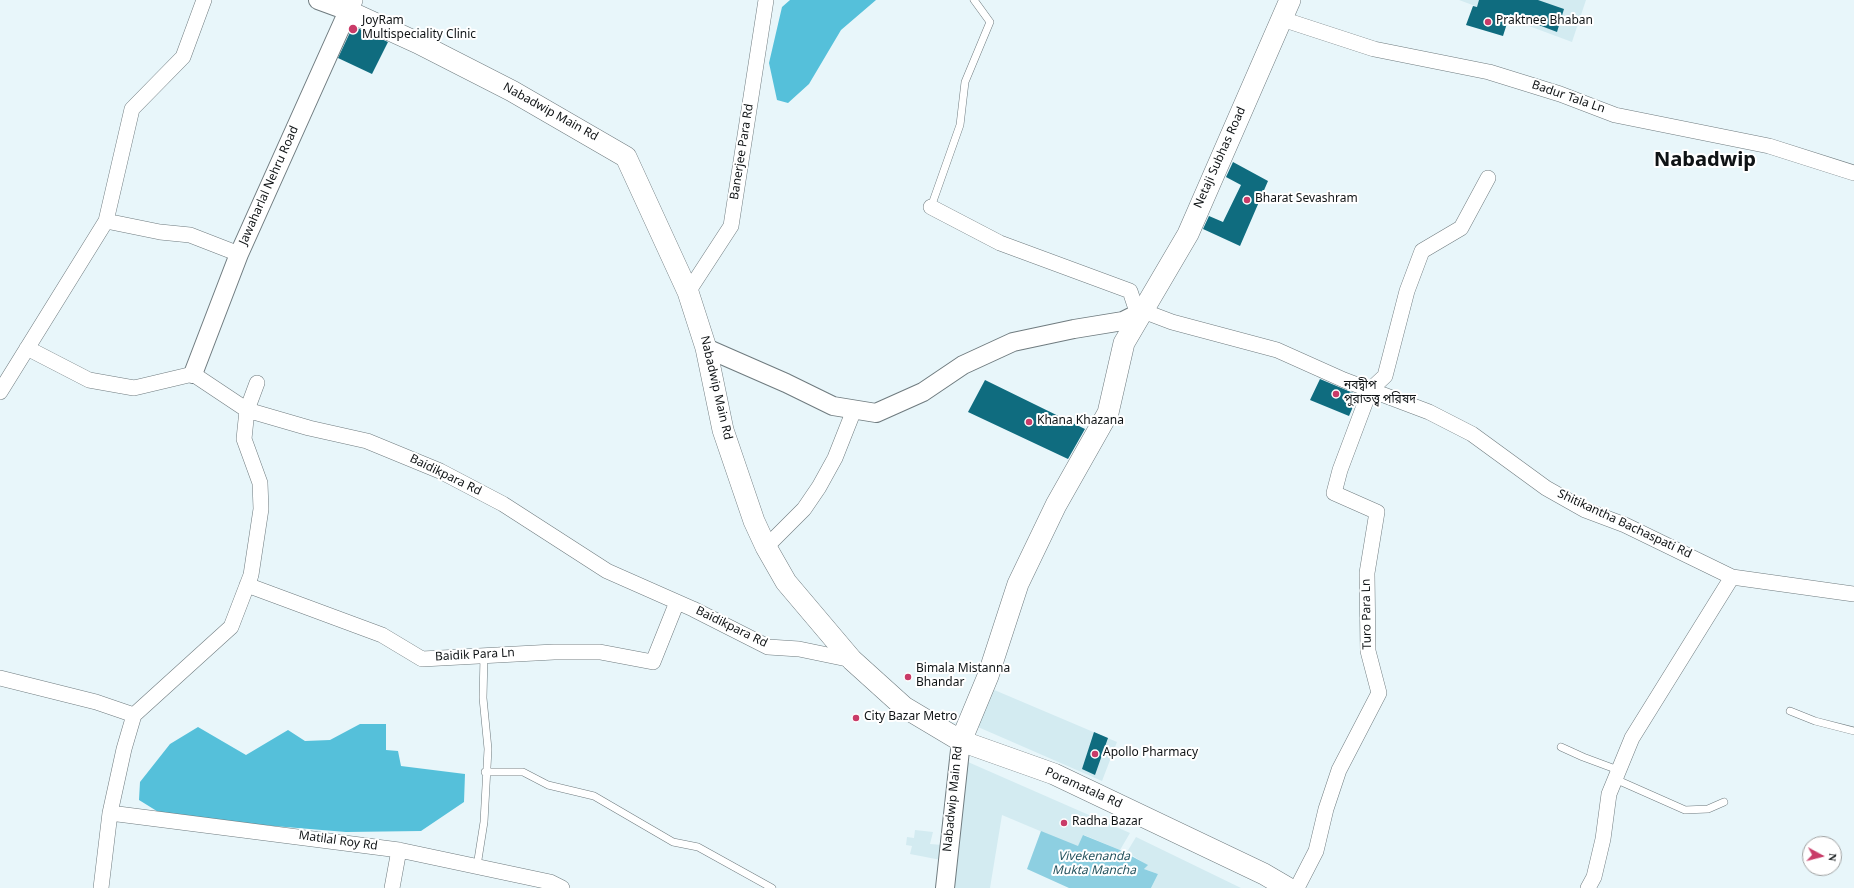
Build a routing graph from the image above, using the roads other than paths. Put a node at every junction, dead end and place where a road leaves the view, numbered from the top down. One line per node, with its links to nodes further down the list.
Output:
1 (204, 0): 11 (street)
2 (318, 0): 6 (street, Nabadwip Main Rd)
3 (766, 0): 13 (street, Banerjee Para Rd)
4 (974, 0): 10 (lane)
5 (1290, 0): 7 (main road, Netaji Subhas Road)
6 (350, 6): 12 (street, Jawaharlal Nehru Road); 13 (main road, Nabadwip Main Rd)
7 (1282, 19): 8 (street, Badur Tala Ln); 14 (main road, Netaji Subhas Road)
8 (1854, 172)
9 (1488, 178): 19 (street)
10 (931, 207): 14 (street)
11 (106, 221): 12 (street); 15 (street)
12 (239, 254): 17 (street, Jawaharlal Nehru Road)
13 (688, 292): 16 (main road, Nabadwip Main Rd)
14 (1139, 309): 19 (street, Shitikantha Bachaspati Rd); 22 (street); 34 (main road, Netaji Subhas Road)
15 (28, 348): 17 (street); 20 (street)
16 (706, 348): 22 (street); 23 (main road, Nabadwip Main Rd)
17 (193, 374): 21 (street, Baidikpara Rd)
18 (257, 383): 21 (street)
19 (1374, 387): 24 (street, Shitikantha Bachaspati Rd); 48 (street, Turo Para Ln)
20 (0, 392)
21 (247, 410): 25 (street); 27 (street, Baidikpara Rd)
22 (854, 410): 23 (street)
23 (766, 547): 29 (main road, Nabadwip Main Rd)
24 (1732, 577): 26 (street, Shitikantha Bachaspati Rd); 37 (street)
25 (247, 585): 28 (street, Baidik Para Ln); 32 (street)
26 (1854, 594)
27 (677, 602): 28 (street, Baidik Para Ln); 29 (street, Baidikpara Rd)
28 (484, 656): 36 (lane)
29 (852, 660): 34 (main road, Nabadwip Main Rd)
30 (0, 678): 32 (street)
31 (1790, 711): 33 (lane)
32 (134, 715): 39 (street)
33 (1854, 731)
34 (961, 741): 46 (street, Nabadwip Main Rd); 47 (main road, Poramatala Rd)
35 (1562, 747): 37 (lane)
36 (485, 772): 41 (lane); 45 (lane)
37 (1617, 775): 38 (lane); 49 (street)
38 (1724, 802)
39 (110, 813): 40 (street, Matilal Roy Rd); 42 (street)
40 (399, 850): 41 (street, Matilal Roy Rd); 43 (street)
41 (478, 866): 44 (street, Matilal Roy Rd)
42 (101, 888)
43 (392, 888)
44 (562, 888)
45 (772, 888)
46 (945, 888)
47 (1288, 888)
48 (1297, 888)
49 (1588, 888)

